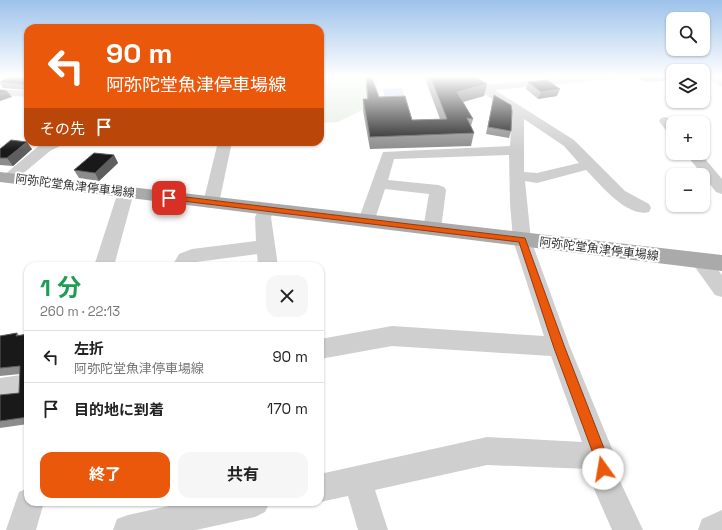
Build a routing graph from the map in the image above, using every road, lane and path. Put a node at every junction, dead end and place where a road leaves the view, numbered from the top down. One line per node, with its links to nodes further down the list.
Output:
1 (503, 101): 2 (street)
2 (516, 109): 5 (street); 7 (street)
3 (49, 146): 9 (street)
4 (224, 146): 13 (street)
5 (517, 150): 8 (street); 16 (street)
6 (698, 160): 11 (street)
7 (589, 165): 8 (street); 14 (street)
8 (517, 176): 18 (street)
9 (3, 178): 12 (main road, 阿弥陀堂魚津停車場線)
10 (385, 184): 17 (street)
11 (722, 189)
12 (126, 192): 13 (main road, 阿弥陀堂魚津停車場線); 21 (street)
13 (211, 202): 15 (main road, 阿弥陀堂魚津停車場線)
14 (643, 208)
15 (267, 209): 16 (main road, 阿弥陀堂魚津停車場線); 19 (street)
16 (366, 221): 17 (main road, 阿弥陀堂魚津停車場線)
17 (432, 229): 18 (main road, 阿弥陀堂魚津停車場線)
18 (522, 240): 20 (main road, 阿弥陀堂魚津停車場線); 27 (street)
19 (266, 246): 22 (street); 23 (street)
20 (699, 260): 24 (main road, 阿弥陀堂魚津停車場線); 25 (street)
21 (105, 262)
22 (184, 262)
23 (268, 262)
24 (722, 263)
25 (722, 289)
26 (324, 348): 27 (street)
27 (560, 348): 30 (street)
28 (24, 387): 29 (street)
29 (0, 390)
30 (601, 456): 31 (street); 40 (street)
31 (357, 479): 32 (street); 39 (street)
32 (324, 487)
33 (28, 506): 37 (street)
34 (241, 506): 35 (street)
35 (174, 525): 38 (street)
36 (722, 525): 41 (street)
37 (20, 530)
38 (128, 530)
39 (373, 530)
40 (628, 530)
41 (713, 530)

